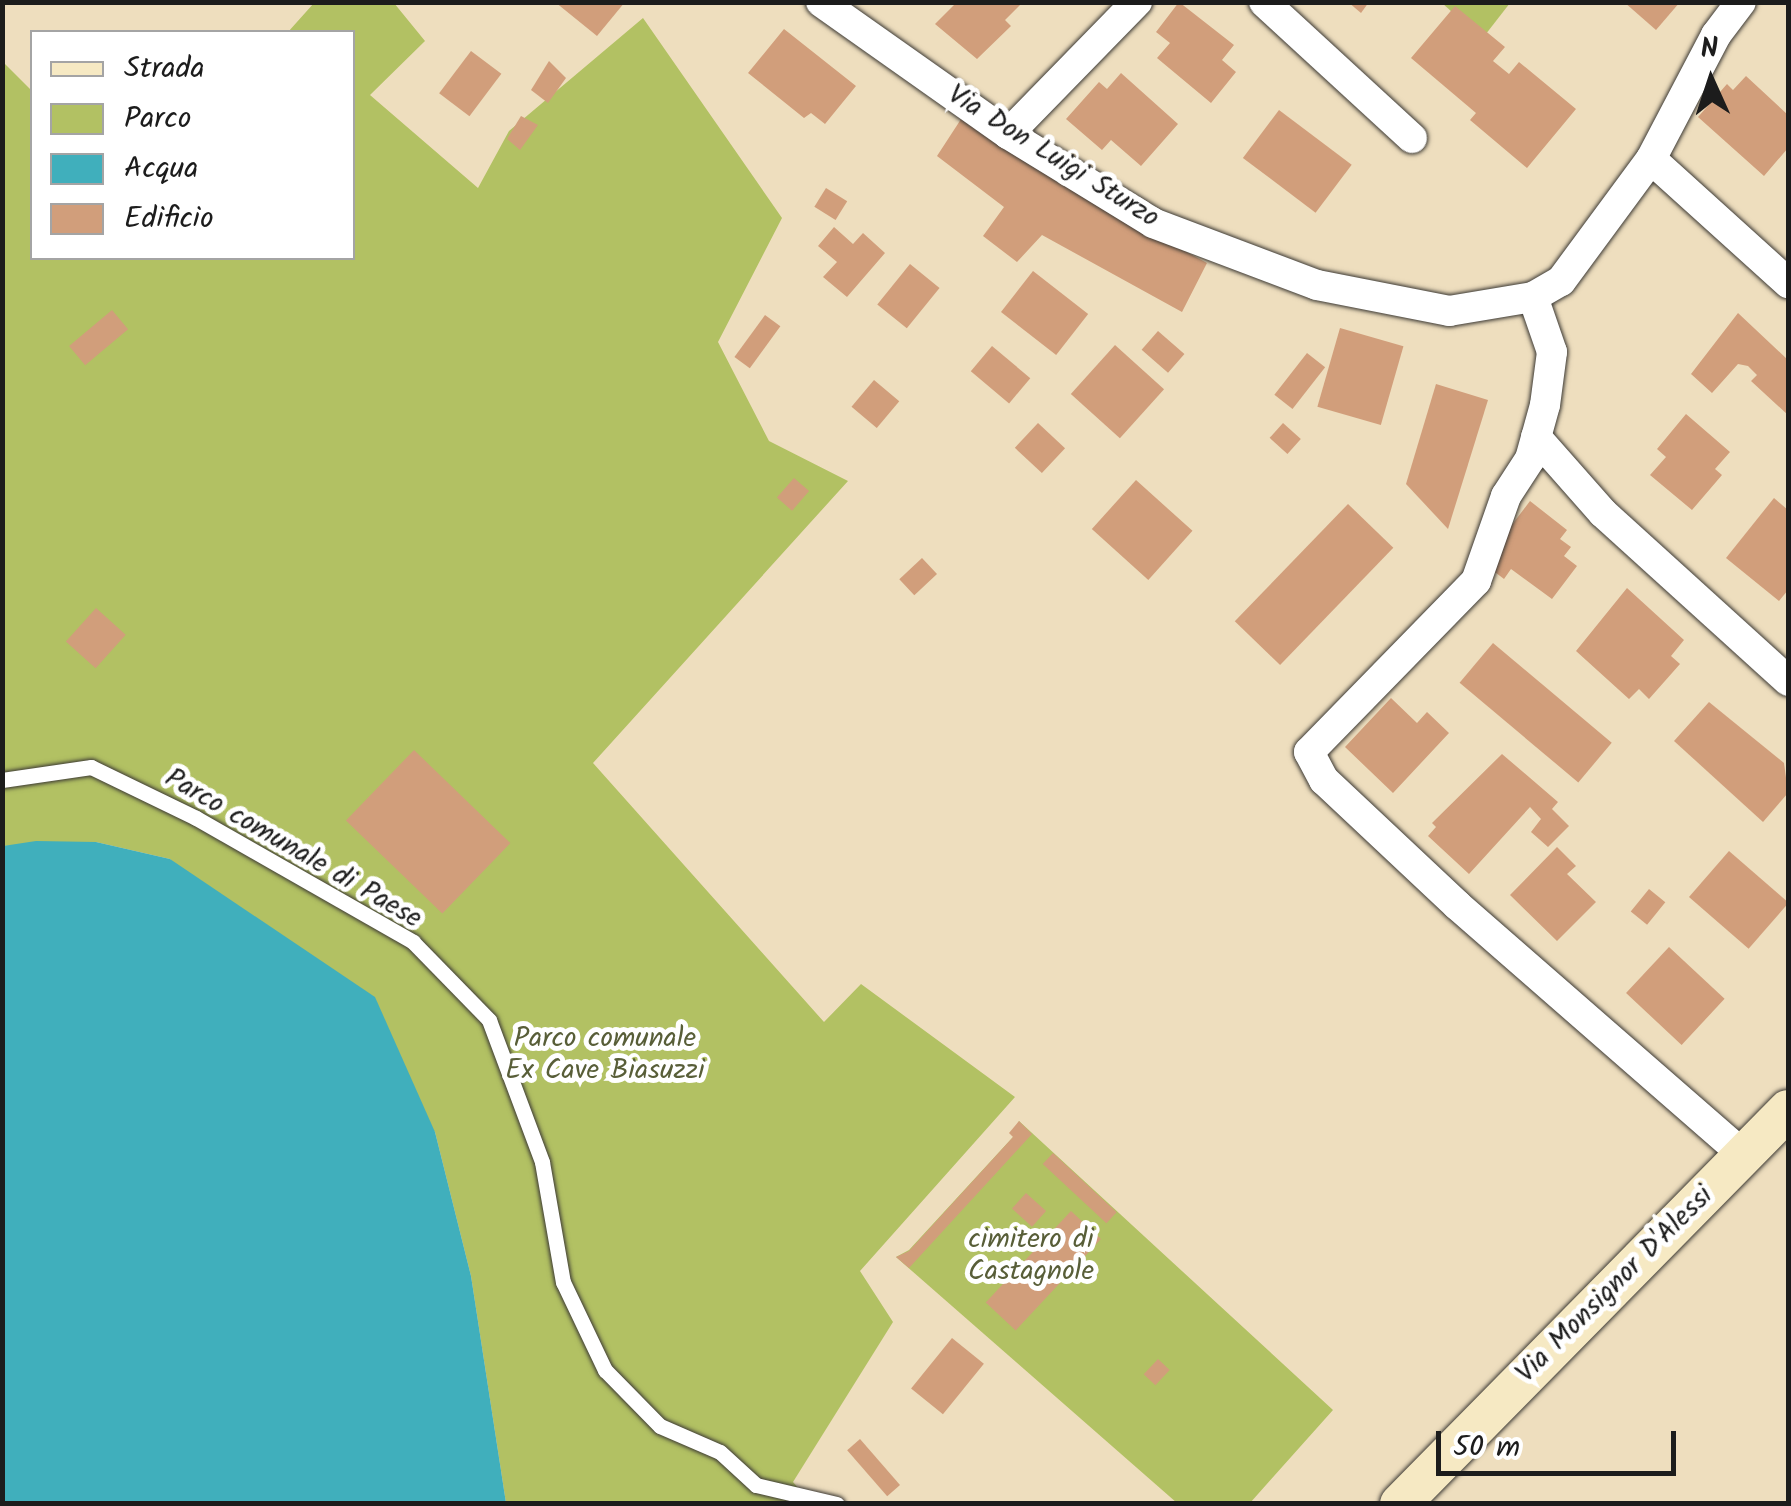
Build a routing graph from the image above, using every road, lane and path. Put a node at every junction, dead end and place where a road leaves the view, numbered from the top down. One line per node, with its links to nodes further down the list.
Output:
1 (820, 2): 5 (street, Via Don Luigi Sturzo)
2 (1137, 2): 5 (street)
3 (1264, 2): 6 (street)
4 (1741, 2): 7 (street, Via Don Luigi Sturzo)
5 (1008, 134): 9 (street, Via Don Luigi Sturzo)
6 (1412, 138)
7 (1651, 159): 8 (street); 9 (street, Via Don Luigi Sturzo)
8 (1788, 284)
9 (1534, 297): 10 (street)
10 (1536, 437): 11 (street); 14 (street)
11 (1788, 681)
12 (2, 780): 15 (lane, Parco comunale di Paese)
13 (1788, 1110): 14 (main road, Via Monsignor D'Alessi)
14 (1744, 1155): 16 (main road, Via Monsignor D'Alessi)
15 (837, 1504)
16 (1400, 1504)

